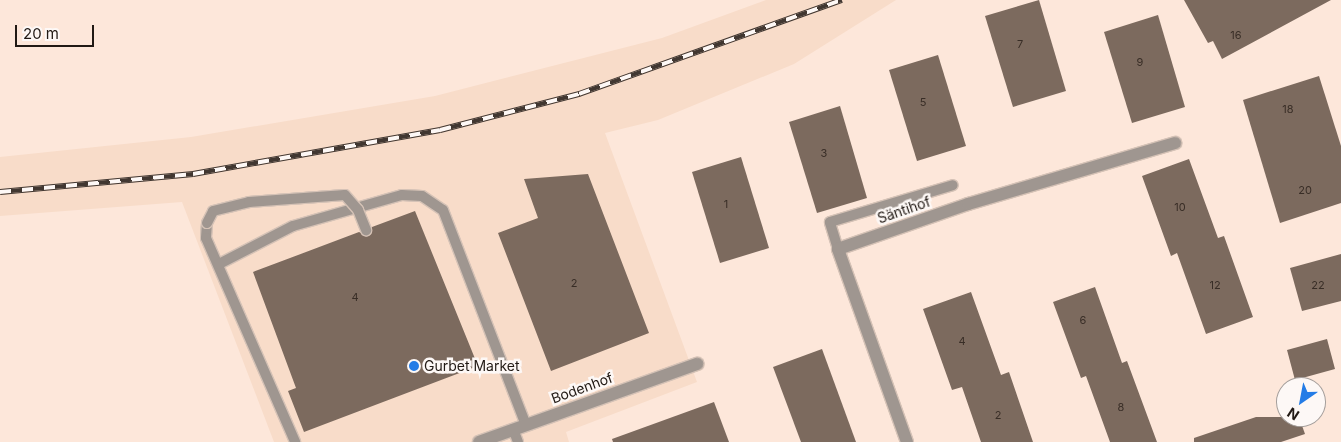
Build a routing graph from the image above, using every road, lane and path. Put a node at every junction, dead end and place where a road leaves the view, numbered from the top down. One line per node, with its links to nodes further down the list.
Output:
1 (1175, 143): 4 (street, Säntihof)
2 (953, 185): 4 (lane)
3 (366, 230): 5 (lane, bridge)
4 (838, 249): 12 (street)
5 (219, 264): 7 (lane); 9 (lane)
6 (697, 364): 7 (street, Bodenhof)
7 (526, 425): 8 (street, Bodenhof)
8 (513, 429): 10 (street, Bodenhof); 11 (lane)
9 (295, 442)
10 (479, 442)
11 (518, 442)
12 (906, 442)

